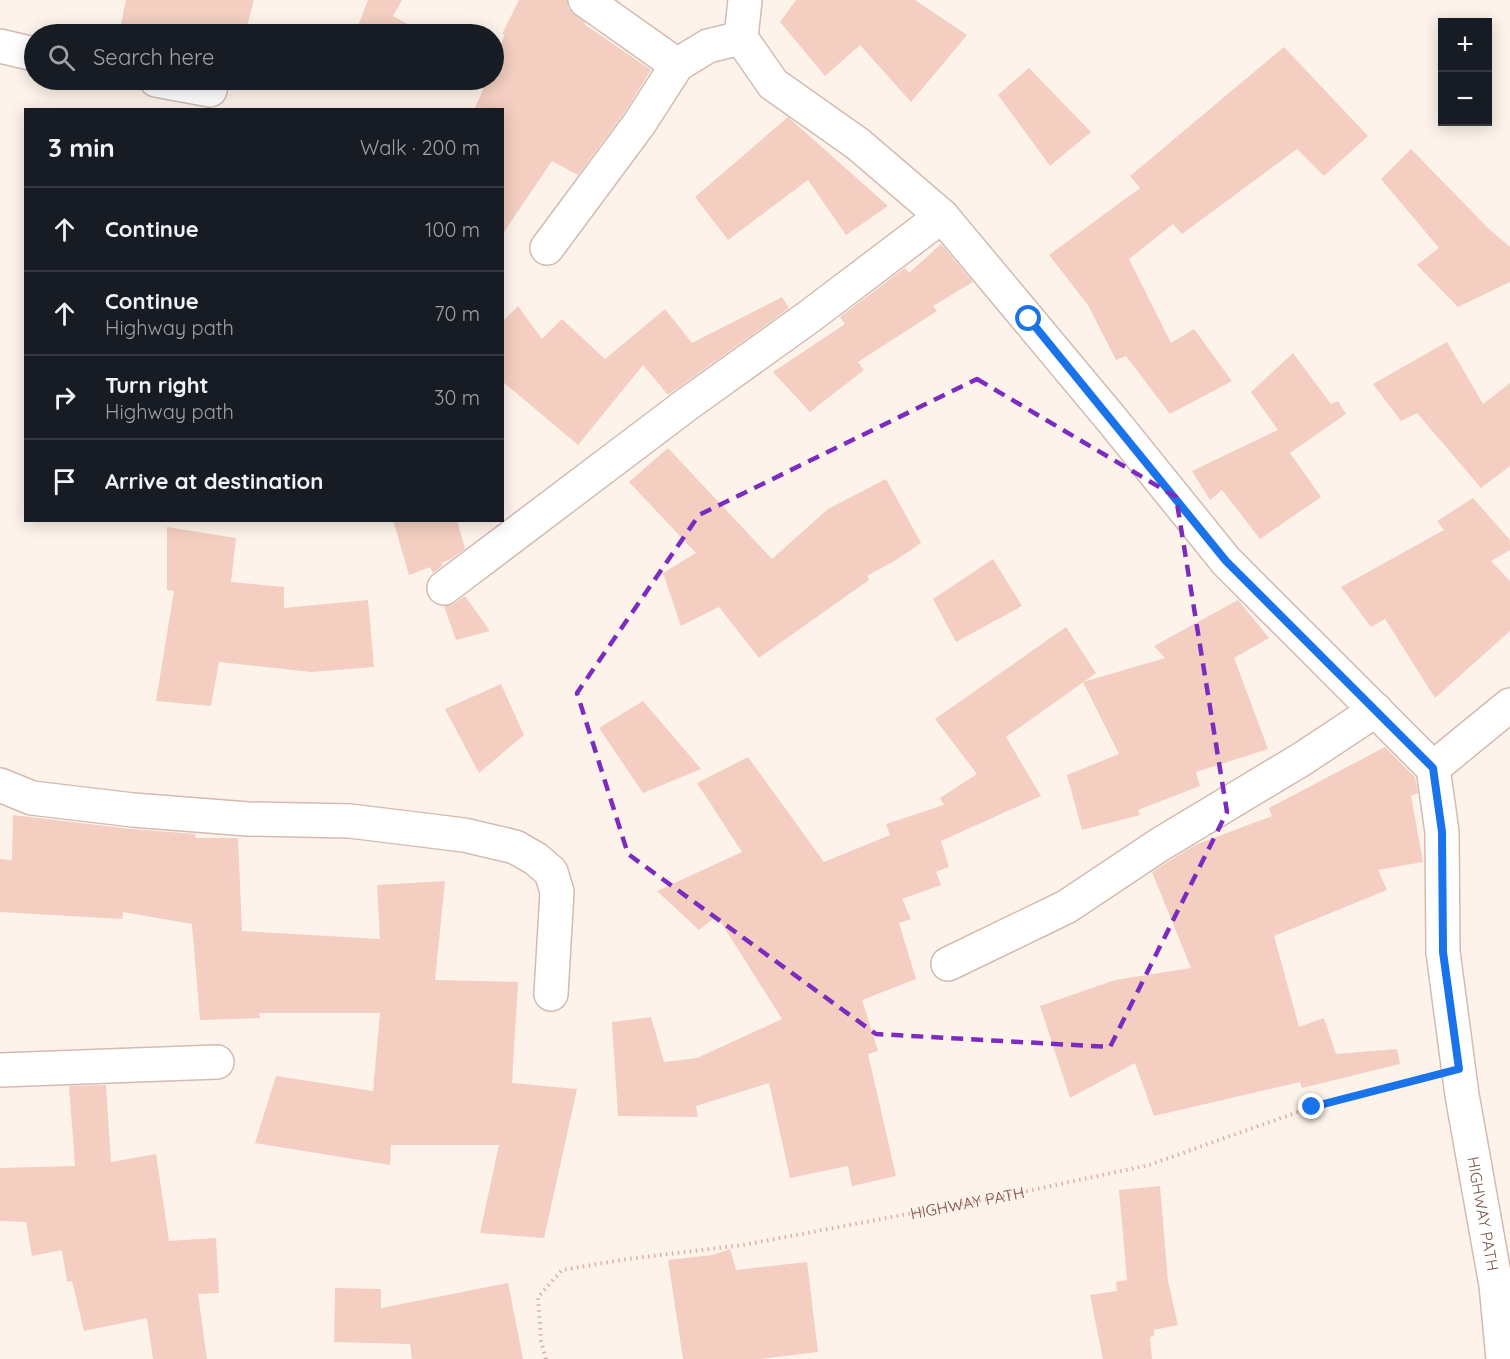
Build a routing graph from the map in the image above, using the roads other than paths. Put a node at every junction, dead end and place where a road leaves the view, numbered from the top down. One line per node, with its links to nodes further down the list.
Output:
1 (585, 0): 6 (street)
2 (745, 0): 3 (street)
3 (741, 38): 6 (street); 7 (street)
4 (0, 46): 5 (street)
5 (24, 52)
6 (677, 65): 8 (street)
7 (942, 216): 9 (street); 11 (street)
8 (547, 248)
9 (444, 588)
10 (1510, 705): 12 (street)
11 (1376, 710): 12 (street); 14 (street)
12 (1433, 768): 18 (street, HIGHWAY PATH)
13 (0, 785): 15 (street)
14 (948, 964)
15 (551, 994)
16 (217, 1062): 17 (street)
17 (0, 1070)
18 (1503, 1359)

